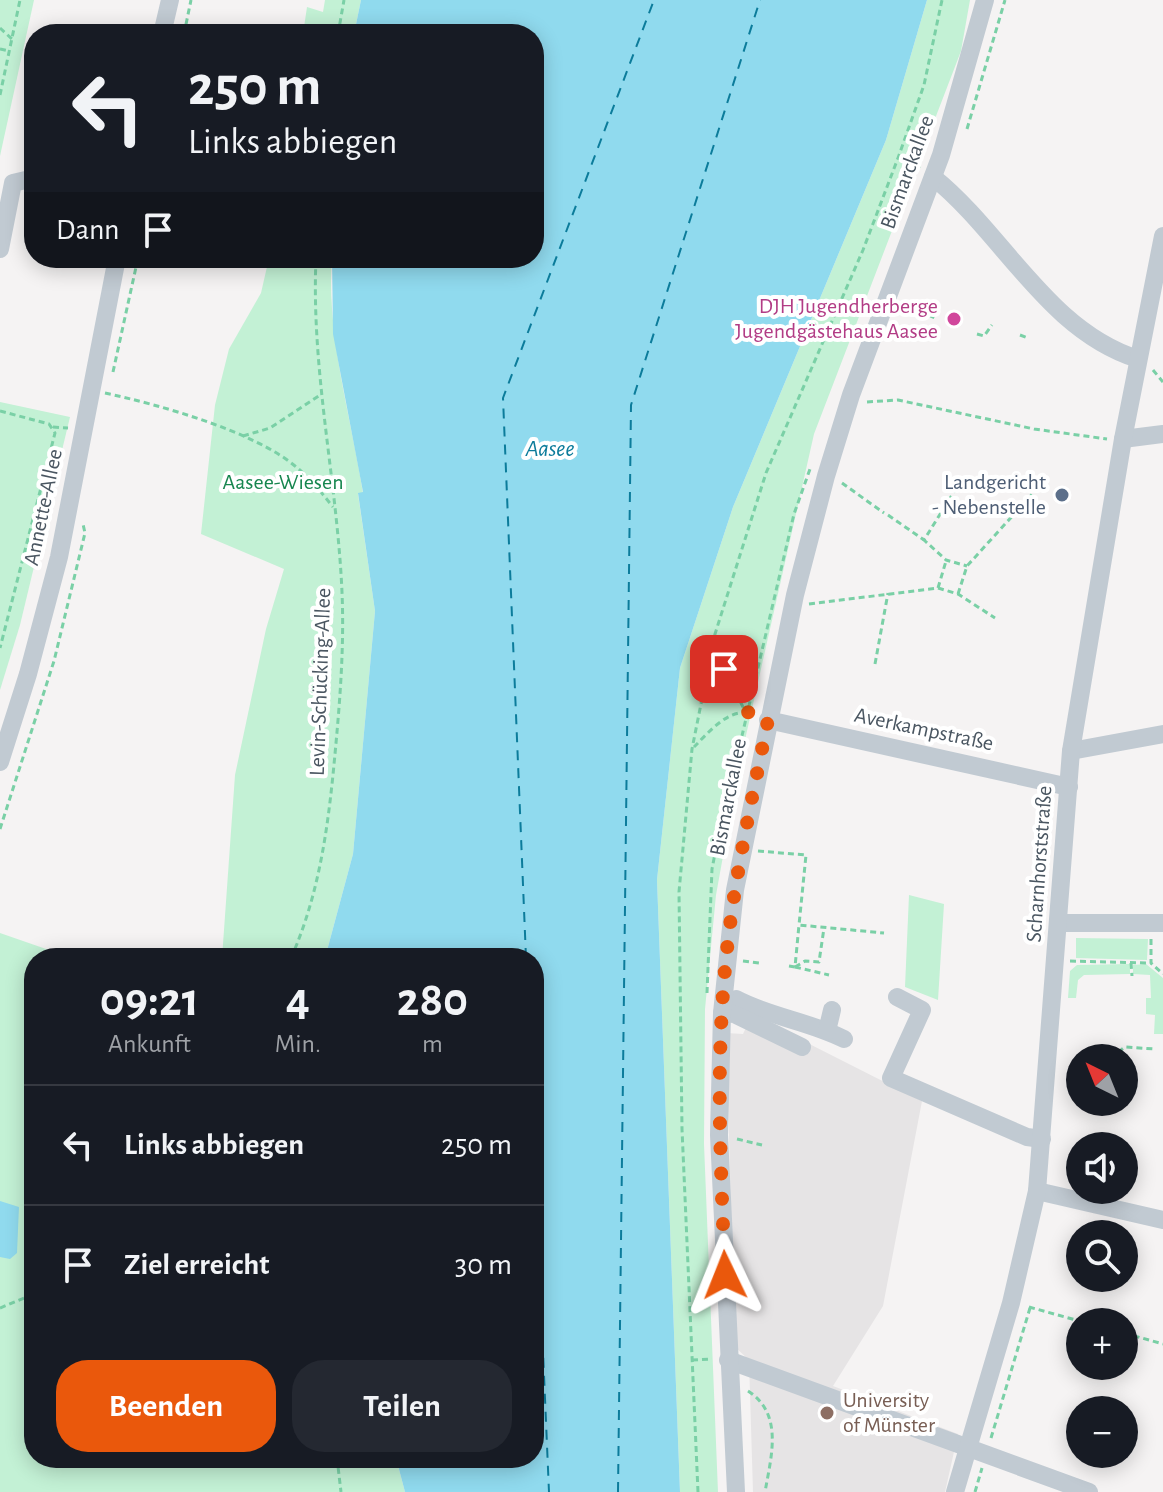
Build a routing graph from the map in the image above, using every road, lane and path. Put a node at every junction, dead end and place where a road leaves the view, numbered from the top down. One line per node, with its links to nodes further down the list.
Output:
1 (20, 0): 11 (path)
2 (170, 0): 7 (street)
3 (191, 0): 8 (path)
4 (344, 0): 9 (path)
5 (985, 0): 17 (street, Bismarckallee)
6 (1005, 0): 15 (path)
7 (164, 24)
8 (186, 24)
9 (340, 24)
10 (0, 28): 11 (path)
11 (12, 39): 13 (path)
12 (0, 49): 13 (path)
13 (9, 51): 14 (path)
14 (0, 95)
15 (965, 136)
16 (898, 158): 17 (path)
17 (926, 172): 23 (street, Bismarckallee); 29 (street)
18 (24, 179): 20 (street)
19 (1163, 236): 29 (street, Scharnhorststraße)
20 (0, 249)
21 (115, 268): 32 (street, Annette-Allee)
22 (316, 268): 33 (path, Levin-Schücking-Allee)
23 (886, 298): 24 (path); 56 (street, Bismarckallee)
24 (935, 318)
25 (992, 325): 26 (path)
26 (977, 334)
27 (1020, 335): 28 (path)
28 (1028, 338)
29 (1143, 362): 30 (path); 39 (street, Scharnhorststraße)
30 (1163, 382)
31 (872, 388): 34 (path)
32 (89, 391): 38 (path); 60 (street, Annette-Allee)
33 (320, 395): 38 (path); 43 (path, Levin-Schücking-Allee)
34 (867, 402): 36 (path); 39 (path)
35 (0, 411): 53 (path)
36 (863, 415)
37 (1163, 434): 39 (street)
38 (243, 436): 43 (path)
39 (1123, 439): 59 (street, Scharnhorststraße)
40 (962, 479): 44 (path)
41 (1045, 480): 46 (path)
42 (841, 482): 44 (path)
43 (333, 507): 68 (path, Levin-Schücking-Allee)
44 (924, 540): 45 (path)
45 (946, 560): 46 (path); 47 (path)
46 (967, 566): 49 (path)
47 (938, 588): 48 (path); 49 (path)
48 (888, 593): 50 (path); 54 (path)
49 (958, 594): 51 (path)
50 (809, 604)
51 (995, 618)
52 (715, 634): 55 (path)
53 (0, 648)
54 (875, 664)
55 (745, 711): 56 (path); 58 (path)
56 (768, 720): 61 (street, Averkampstraße); 62 (street, Bismarckallee)
57 (1163, 734): 59 (street)
58 (692, 749)
59 (1071, 751): 61 (street, Scharnhorststraße)
60 (0, 762)
61 (1069, 787): 63 (street, Scharnhorststraße)
62 (743, 849): 65 (path); 81 (street, Bismarckallee)
63 (1059, 923): 64 (street); 85 (street, Scharnhorststraße)
64 (1157, 923): 72 (path)
65 (799, 925): 66 (path); 74 (path)
66 (824, 927): 67 (path); 74 (path)
67 (884, 933)
68 (296, 948)
69 (741, 961): 79 (path)
70 (1069, 961): 71 (path)
71 (1131, 963): 72 (path); 77 (path)
72 (1151, 963): 75 (path)
73 (789, 966): 74 (path)
74 (795, 967): 76 (path)
75 (1163, 974)
76 (829, 975)
77 (1132, 976)
78 (897, 997): 85 (street)
79 (736, 999): 80 (street)
80 (832, 1010)
81 (722, 1013): 82 (street); 93 (street, Bismarckallee)
82 (802, 1047)
83 (1138, 1048): 84 (path)
84 (1155, 1049)
85 (1042, 1139): 86 (street, Scharnhorststraße)
86 (1037, 1191): 87 (street); 96 (street, Scharnhorststraße)
87 (1163, 1220)
88 (24, 1298): 89 (path)
89 (0, 1308)
90 (1066, 1318): 97 (path)
91 (1138, 1337): 92 (path)
92 (1163, 1344)
93 (723, 1359): 94 (path); 95 (street, Bismarckallee); 96 (street)
94 (692, 1360)
95 (729, 1385): 100 (street, Bismarckallee); 101 (path)
96 (967, 1446): 97 (street); 102 (street, Scharnhorststraße)
97 (986, 1453): 103 (path); 104 (street)
98 (338, 1468): 99 (path)
99 (341, 1492)
100 (736, 1492)
101 (765, 1492)
102 (955, 1492)
103 (975, 1492)
104 (1089, 1492)

